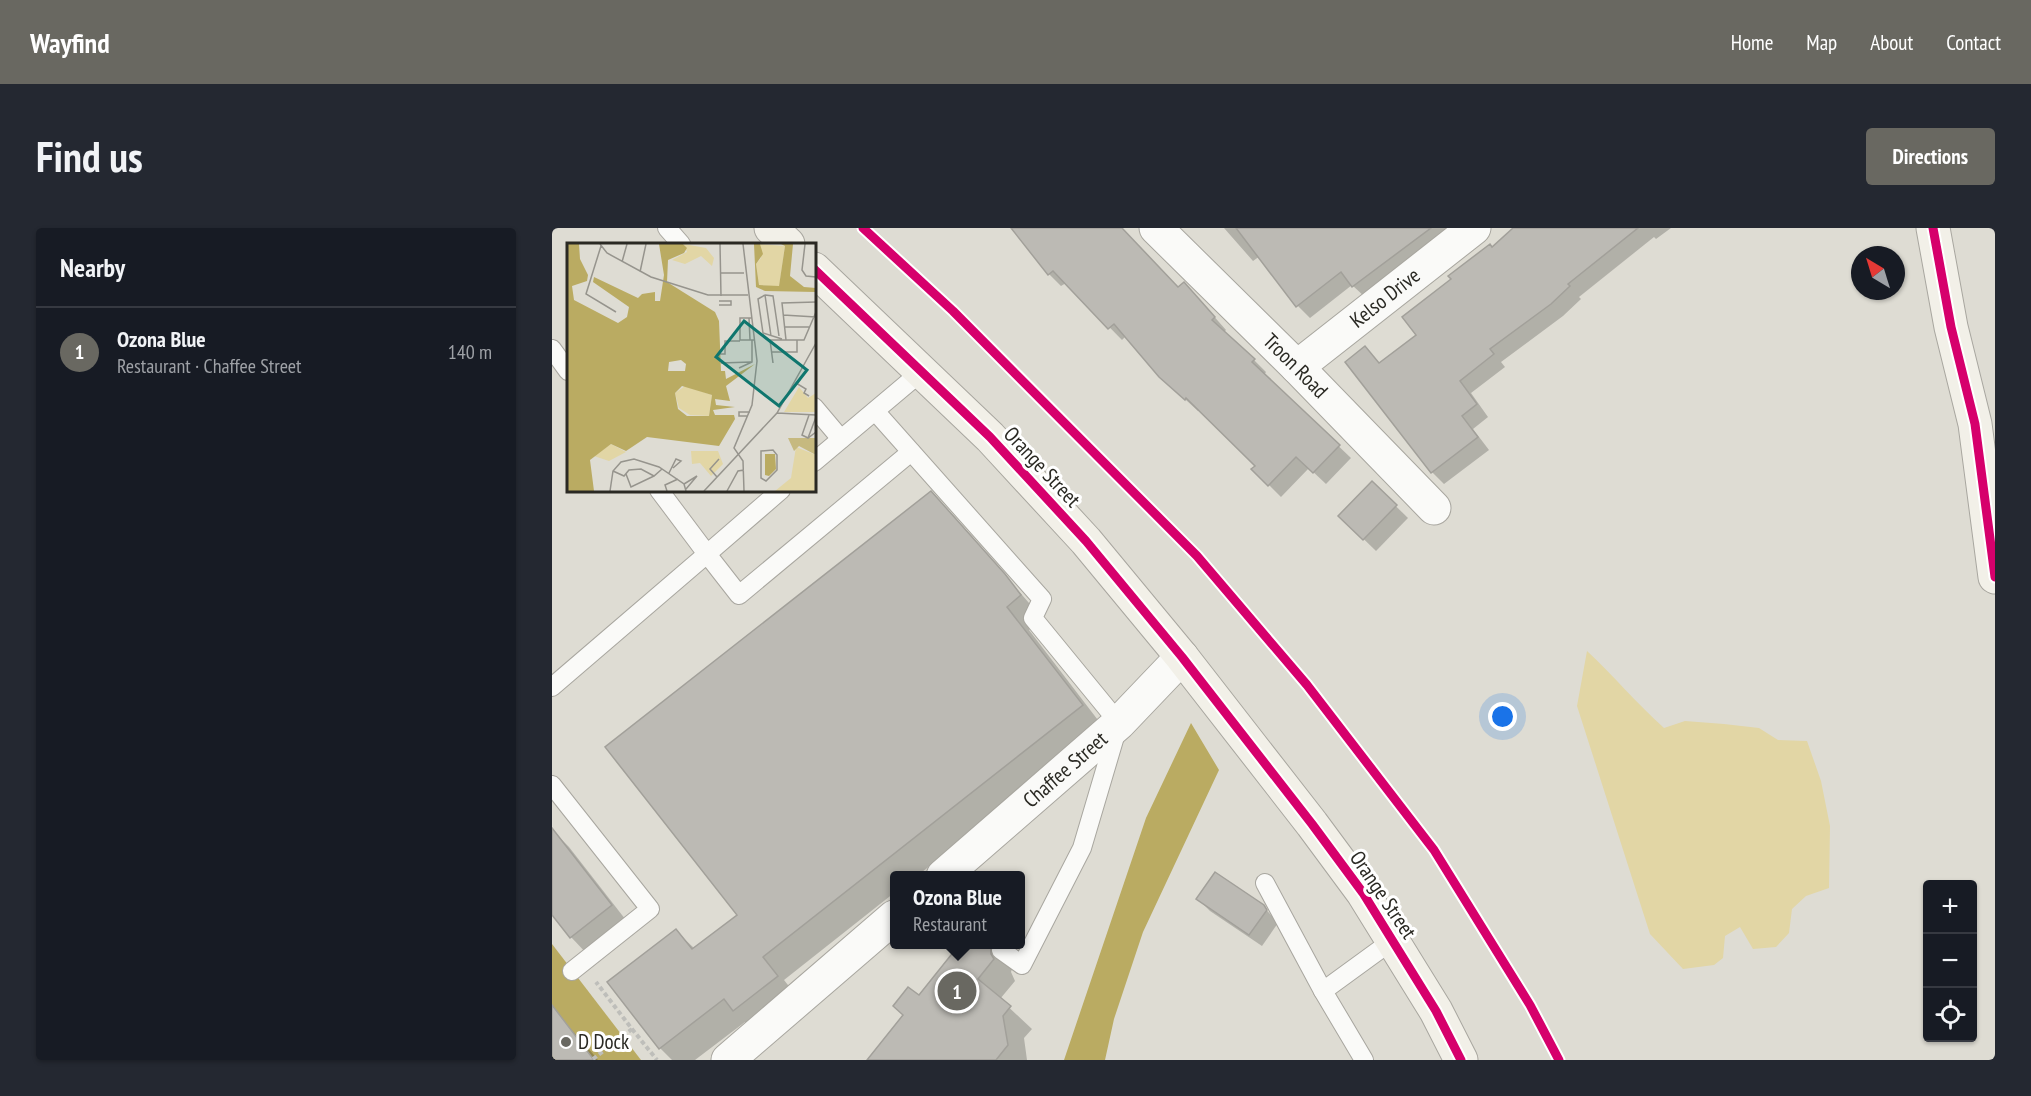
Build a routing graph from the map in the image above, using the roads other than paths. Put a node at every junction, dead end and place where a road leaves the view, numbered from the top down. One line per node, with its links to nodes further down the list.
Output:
1 (667, 228): 6 (lane)
2 (771, 228): 7 (street)
3 (1156, 228): 10 (street, Troon Road)
4 (1473, 228): 10 (street, Kelso Drive)
5 (1933, 228): 21 (street)
6 (680, 243)
7 (787, 243)
8 (816, 271): 12 (street, Orange Street)
9 (552, 349): 11 (lane)
10 (1297, 367): 20 (street, Troon Road)
11 (567, 370)
12 (921, 372): 14 (lane); 24 (street, Orange Street)
13 (816, 409): 15 (lane)
14 (875, 411): 15 (lane); 16 (lane)
15 (841, 439): 17 (lane)
16 (911, 452): 22 (lane); 26 (lane)
17 (816, 460)
18 (660, 492): 22 (lane)
19 (779, 492): 22 (lane)
20 (1434, 508)
21 (1993, 538): 23 (street)
22 (707, 554): 25 (lane)
23 (1995, 577)
24 (1182, 657): 26 (street, Chaffee Street); 31 (street, Orange Street)
25 (552, 687)
26 (1119, 723): 28 (street, Chaffee Street); 32 (lane)
27 (552, 785): 33 (lane)
28 (948, 871)
29 (1265, 883): 34 (lane)
30 (890, 920): 35 (street)
31 (1393, 940): 34 (lane); 37 (street, Orange Street)
32 (1001, 950)
33 (572, 971)
34 (1323, 991): 36 (lane)
35 (728, 1060)
36 (1364, 1060)
37 (1461, 1060)

